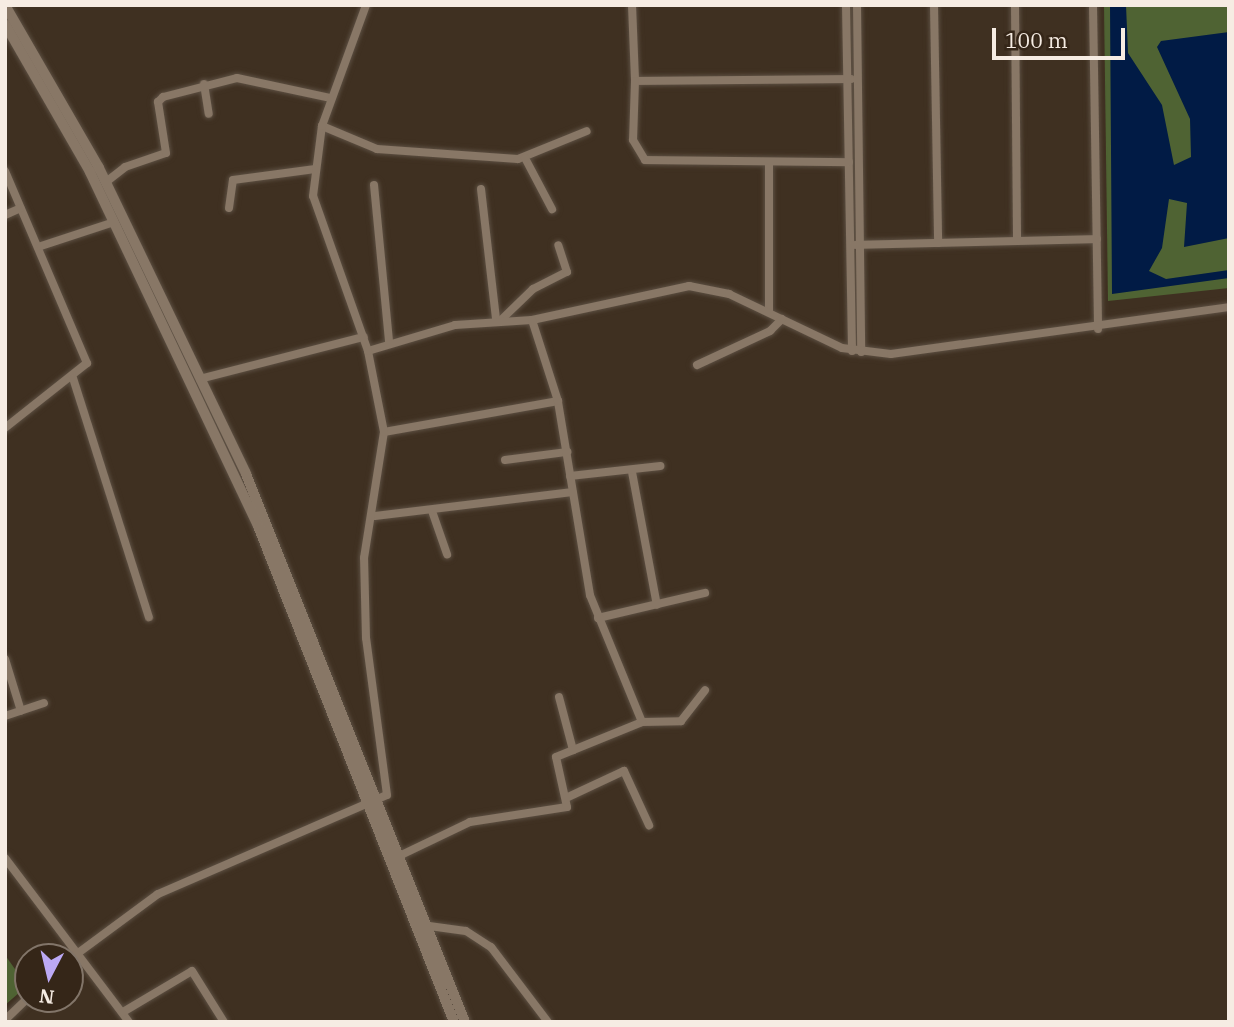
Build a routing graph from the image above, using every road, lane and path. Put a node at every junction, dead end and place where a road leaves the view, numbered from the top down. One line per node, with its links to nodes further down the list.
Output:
1 (5, 5): 22 (main road)
2 (366, 5): 13 (street)
3 (632, 5): 11 (street)
4 (846, 5): 10 (street)
5 (856, 5): 10 (street)
6 (934, 5): 32 (street)
7 (1015, 5): 31 (street)
8 (1093, 5): 30 (street)
9 (5, 24): 29 (main road)
10 (853, 79): 11 (street); 19 (street); 34 (street)
11 (635, 81): 18 (street)
12 (204, 84): 13 (street); 14 (street); 22 (street)
13 (330, 98): 15 (street)
14 (209, 114)
15 (322, 126): 17 (street); 20 (street)
16 (587, 131): 17 (street)
17 (525, 158): 27 (street)
18 (769, 162): 19 (street); 37 (street)
19 (849, 162): 34 (street)
20 (315, 169): 26 (street); 42 (street)
21 (5, 171): 25 (street)
22 (106, 182): 48 (main road)
23 (374, 185): 43 (street)
24 (481, 189): 38 (street)
25 (21, 208): 28 (street); 35 (street)
26 (229, 208)
27 (552, 209)
28 (5, 215)
29 (114, 222): 35 (street); 74 (main road)
30 (1097, 239): 31 (street); 41 (street)
31 (1017, 241): 32 (street)
32 (938, 243): 34 (street)
33 (558, 245): 38 (street)
34 (855, 245): 45 (street)
35 (41, 246): 47 (street)
36 (1229, 307): 41 (street)
37 (769, 311): 39 (street); 40 (street)
38 (499, 319): 40 (street); 43 (street)
39 (782, 319): 45 (street); 46 (street)
40 (532, 320): 49 (street)
41 (1098, 328): 45 (street)
42 (364, 337): 44 (street); 48 (street)
43 (389, 342): 44 (street)
44 (368, 351): 51 (street)
45 (857, 352)
46 (697, 365)
47 (73, 378): 50 (street); 63 (street)
48 (200, 379): 74 (main road)
49 (558, 401): 51 (street); 52 (street)
50 (7, 423)
51 (384, 432): 59 (street)
52 (567, 452): 53 (street); 56 (street)
53 (505, 460)
54 (660, 466): 55 (street)
55 (632, 472): 56 (street); 62 (street)
56 (570, 476): 57 (street)
57 (573, 492): 58 (street); 64 (street)
58 (432, 511): 59 (street); 60 (street)
59 (374, 516): 74 (street)
60 (447, 554)
61 (705, 593): 62 (street)
62 (657, 604): 64 (street)
63 (149, 617)
64 (598, 618): 71 (street)
65 (5, 659): 69 (street)
66 (705, 690): 71 (street)
67 (559, 697): 72 (street)
68 (44, 703): 69 (street)
69 (21, 711): 70 (street)
70 (5, 716)
71 (642, 722): 72 (street)
72 (573, 750): 73 (street)
73 (566, 798): 75 (street); 77 (street)
74 (374, 801): 77 (main road); 80 (street)
75 (649, 825)
76 (5, 858): 79 (street)
77 (396, 858): 78 (main road)
78 (422, 925): 85 (main road); 86 (main road); 87 (street)
79 (73, 943)
80 (84, 947)
81 (84, 958): 82 (street)
82 (123, 1012): 83 (street); 84 (street)
83 (129, 1022)
84 (224, 1022)
85 (454, 1022)
86 (465, 1022)
87 (548, 1022)

